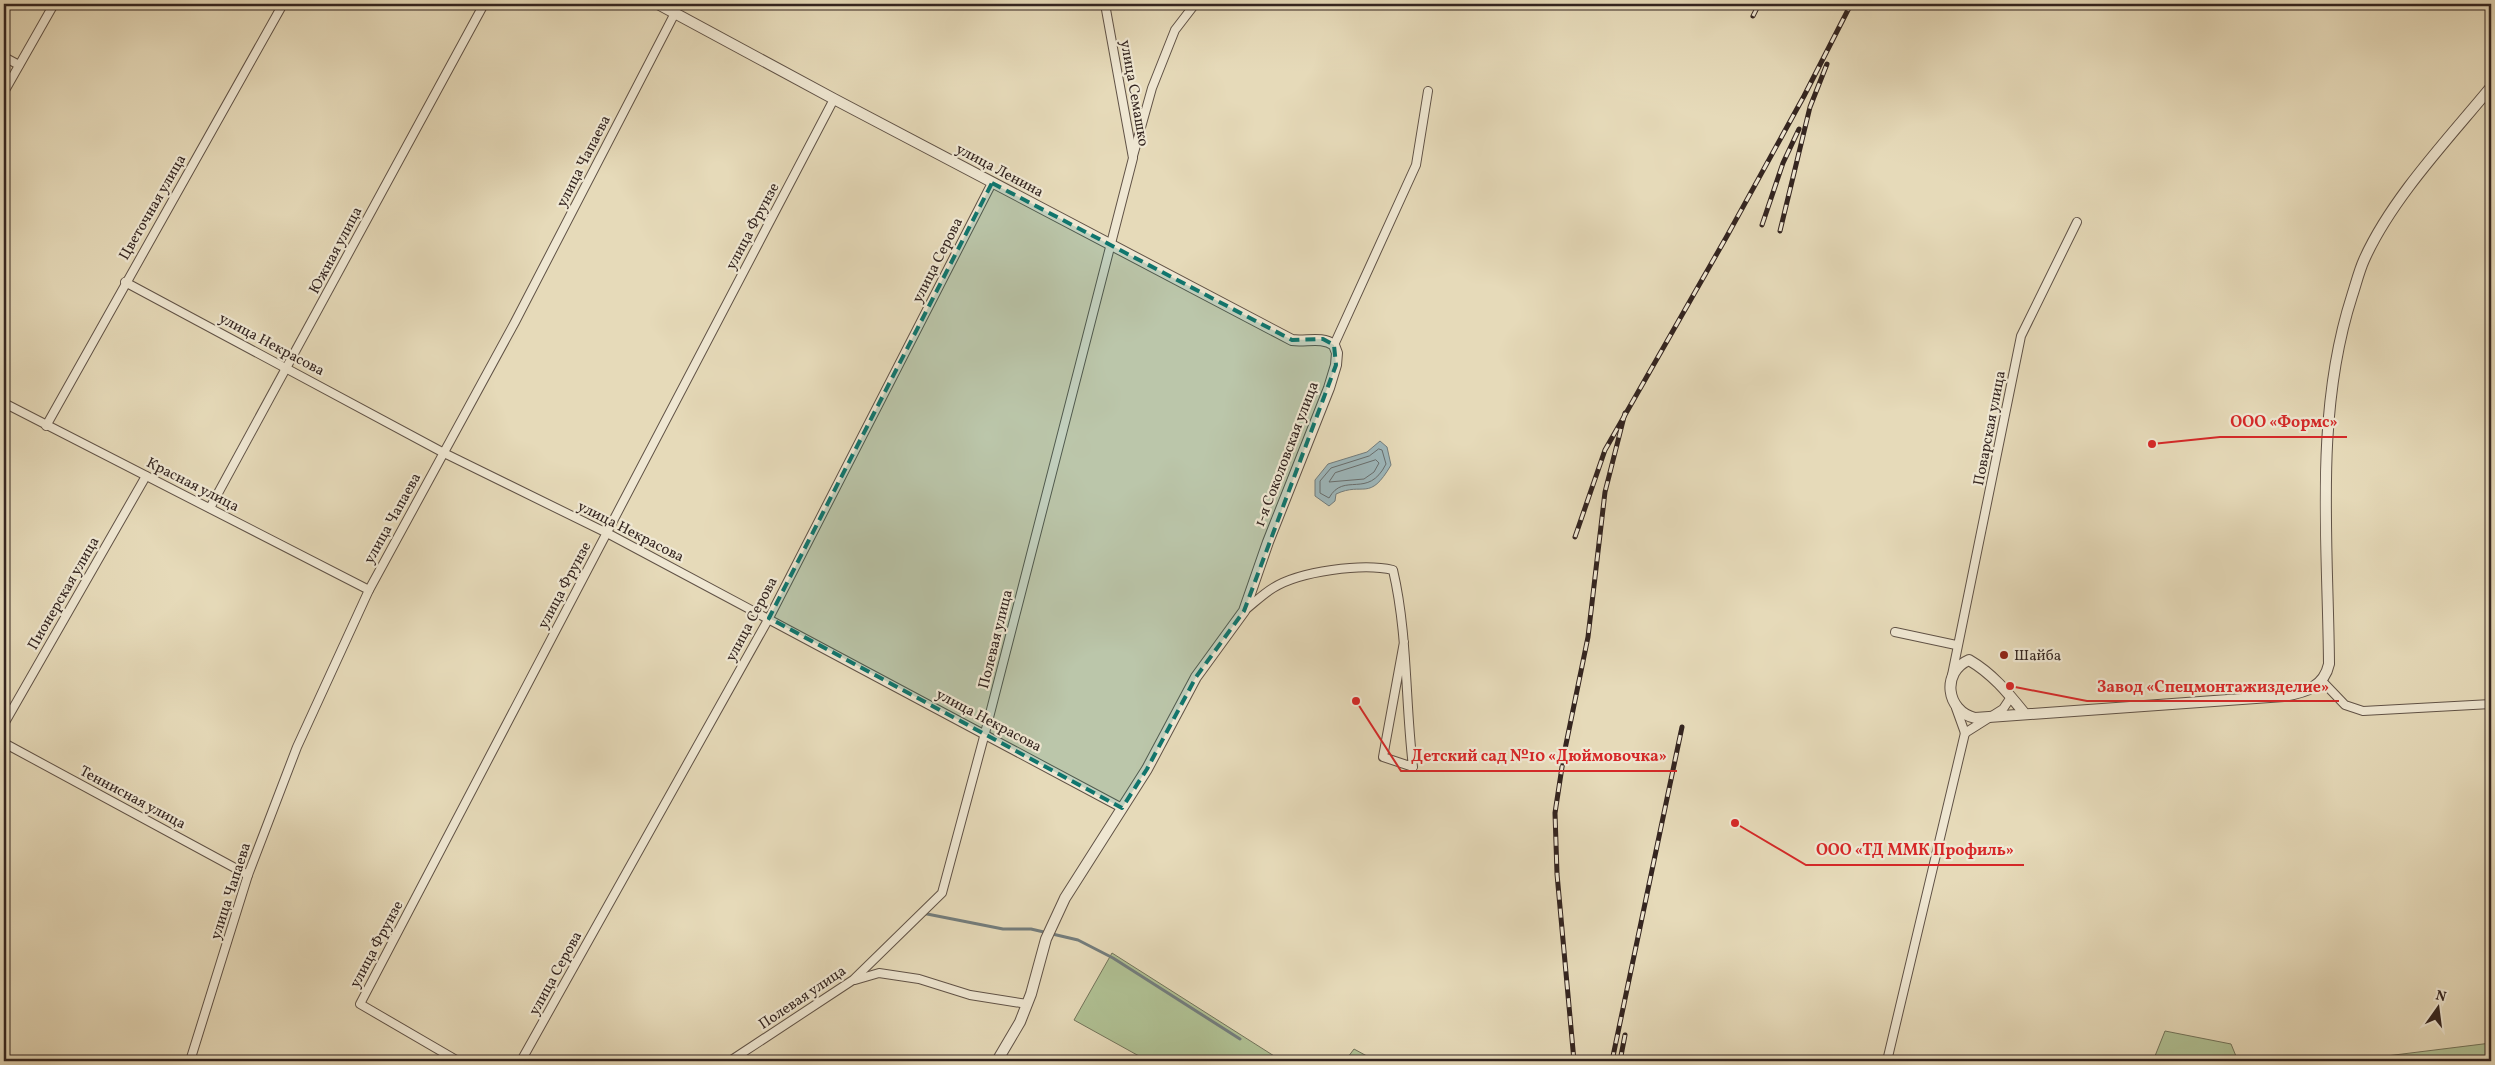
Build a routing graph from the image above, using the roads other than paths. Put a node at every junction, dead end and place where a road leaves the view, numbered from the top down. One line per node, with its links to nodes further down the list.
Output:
1 (54, 4): 9 (street)
2 (283, 4): 18 (street, Цветочная улица)
3 (484, 4): 20 (street, Южная улица)
4 (658, 4): 7 (street, улица Ленина)
5 (1106, 4): 14 (street, улица Семашко)
6 (1194, 4): 14 (street)
7 (675, 13): 13 (street, улица Ленина); 23 (street, улица Чапаева)
8 (4, 57): 9 (street)
9 (19, 65): 12 (street)
10 (2491, 87): 35 (street)
11 (1428, 91): 19 (street, 1-я Соколовская улица)
12 (4, 92)
13 (834, 99): 15 (street, улица Ленина); 26 (street, улица Фрунзе)
14 (1133, 158): 17 (street, улица Семашко)
15 (992, 183): 17 (street, улица Ленина); 29 (street, улица Серова)
16 (2077, 222): 32 (street, Поварская улица)
17 (1109, 244): 19 (street, улица Ленина); 42 (street, Полевая улица)
18 (125, 282): 20 (street, улица Некрасова); 22 (street, Цветочная улица)
19 (1334, 345): 28 (street, 1-я Соколовская улица)
20 (287, 367): 23 (street, улица Некрасова); 25 (street, Южная улица)
21 (4, 403): 22 (street, Красная улица)
22 (46, 426): 24 (street, Красная улица)
23 (444, 453): 26 (street, улица Некрасова); 27 (street, улица Чапаева)
24 (146, 476): 25 (street, Красная улица); 41 (street, Пионерская улица)
25 (210, 508): 27 (street, Красная улица)
26 (607, 533): 29 (street, улица Некрасова); 50 (street, улица Фрунзе)
27 (369, 590): 46 (street, улица Чапаева)
28 (1244, 611): 31 (street); 45 (street, 1-я Соколовская улица)
29 (768, 618): 42 (street, улица Некрасова); 51 (street, улица Серова)
30 (1895, 632): 32 (street)
31 (1404, 642): 31 (street)
32 (1956, 647): 33 (street); 34 (street, Поварская улица)
33 (1969, 660): 34 (street); 36 (street)
34 (1952, 676): 38 (street)
35 (2322, 681): 37 (street); 39 (street)
36 (2011, 697): 39 (street); 40 (street)
37 (2491, 704)
38 (1956, 708): 40 (street); 43 (street)
39 (2025, 714): 40 (street)
40 (1989, 718): 43 (street)
41 (4, 724)
42 (985, 733): 45 (street, улица Некрасова); 47 (street, Полевая улица)
43 (1965, 733): 54 (street)
44 (4, 743): 46 (street, Теннисная улица)
45 (1122, 808): 48 (street, 1-я Соколовская улица)
46 (248, 875): 49 (street, улица Чапаева)
47 (853, 980): 48 (street); 52 (street, Полевая улица)
48 (1027, 1004): 53 (street, 1-я Соколовская улица)
49 (190, 1061)
50 (458, 1061)
51 (521, 1061)
52 (730, 1061)
53 (997, 1061)
54 (1887, 1061)

